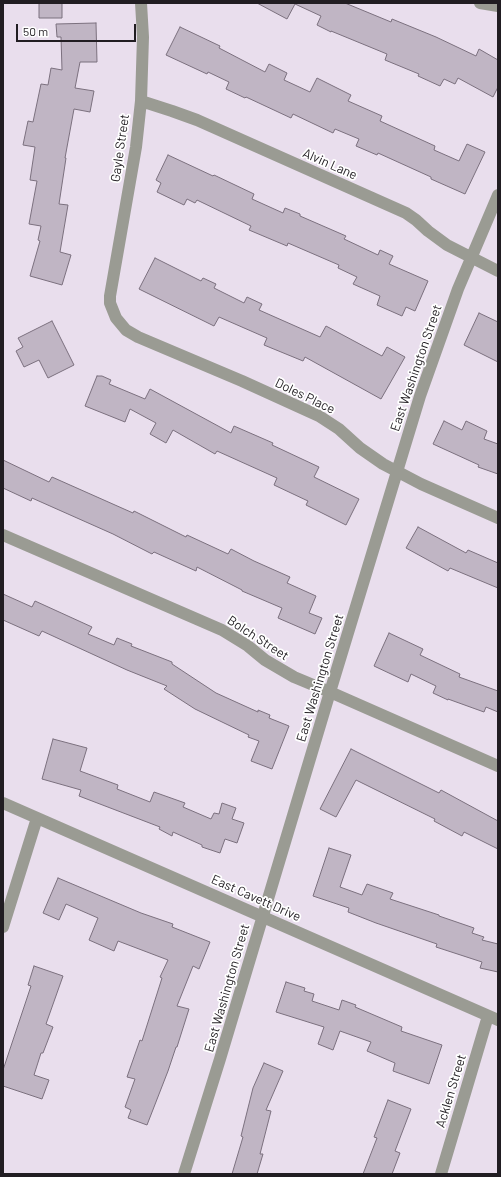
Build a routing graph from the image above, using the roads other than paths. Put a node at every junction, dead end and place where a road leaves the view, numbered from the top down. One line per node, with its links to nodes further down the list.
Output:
1 (141, 3): 4 (street, Gayle Street)
2 (480, 3): 3 (street)
3 (498, 6)
4 (141, 101): 6 (street, Alvin Lane); 8 (street, Gayle Street)
5 (498, 195): 6 (street, East Washington Street)
6 (471, 258): 7 (street, Alvin Lane); 9 (street, East Washington Street)
7 (498, 271)
8 (110, 296): 9 (street, Doles Place)
9 (397, 472): 10 (street, Doles Place); 12 (street, East Washington Street)
10 (498, 518)
11 (3, 535): 12 (street, Bolch Street)
12 (330, 692): 13 (street, Bolch Street); 16 (street, East Washington Street)
13 (498, 766)
14 (3, 803): 15 (street, East Cavett Drive)
15 (37, 818): 16 (street, East Cavett Drive); 17 (street)
16 (262, 916): 18 (street, East Cavett Drive); 19 (street, East Washington Street)
17 (3, 927)
18 (493, 1018): 20 (street, Acklen Street)
19 (184, 1174)
20 (441, 1174)

